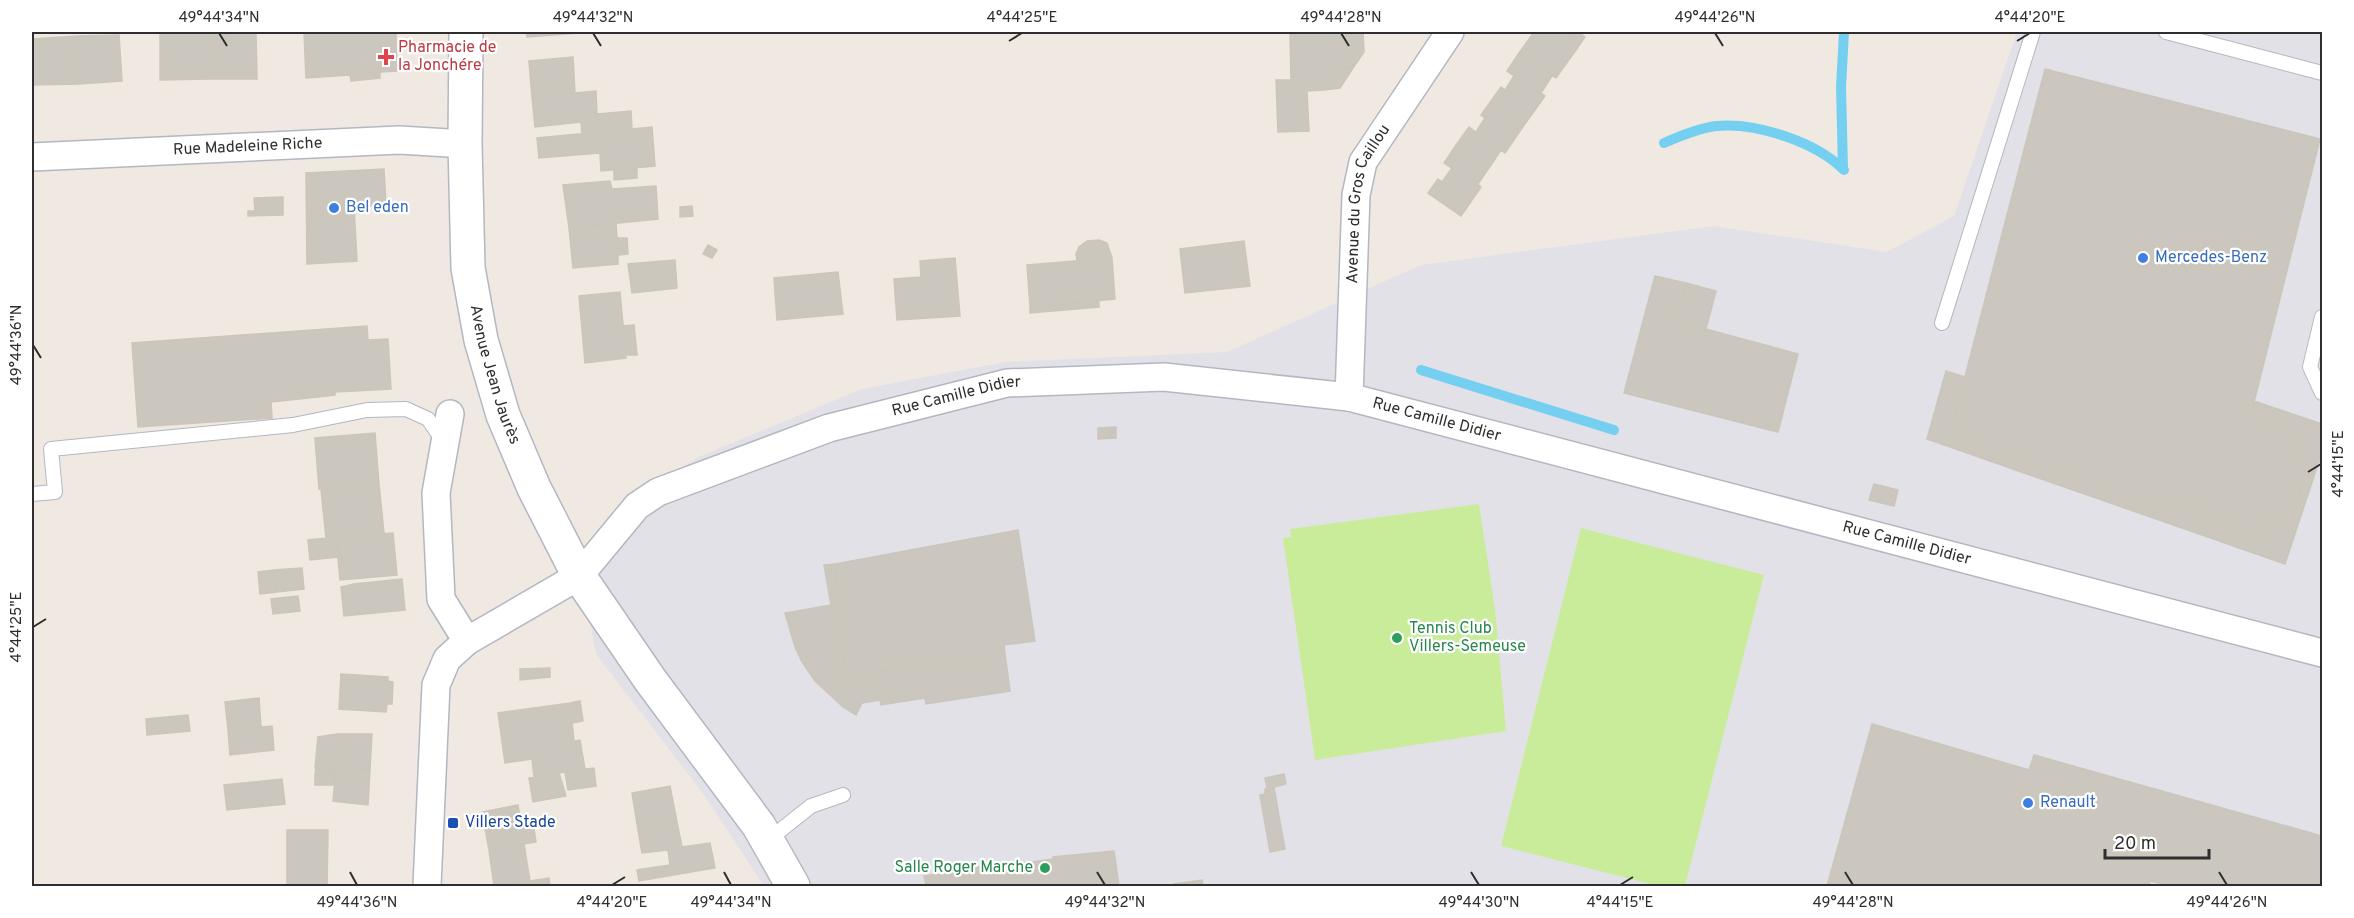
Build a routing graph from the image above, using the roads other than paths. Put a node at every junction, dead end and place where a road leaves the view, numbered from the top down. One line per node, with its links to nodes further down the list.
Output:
1 (466, 32): 6 (main road, Avenue Jean Jaurès)
2 (1450, 32): 11 (street, Avenue du Gros Caillou)
3 (2033, 32): 9 (lane)
4 (2166, 32): 5 (lane)
5 (2322, 73)
6 (465, 144): 7 (street, Rue Madeleine Riche); 15 (main road, Avenue Jean Jaurès)
7 (32, 158)
8 (2322, 317): 10 (lane)
9 (1942, 323)
10 (2322, 393)
11 (1349, 397): 15 (street, Rue Camille Didier); 17 (street, Rue Camille Didier)
12 (450, 414): 13 (street)
13 (445, 444): 14 (lane); 16 (street)
14 (32, 494)
15 (579, 576): 16 (street); 19 (main road, Avenue Jean Jaurès)
16 (467, 640): 20 (street)
17 (2322, 653)
18 (843, 795): 19 (lane)
19 (767, 841): 21 (main road, Avenue Jean Jaurès)
20 (426, 886)
21 (793, 886)

